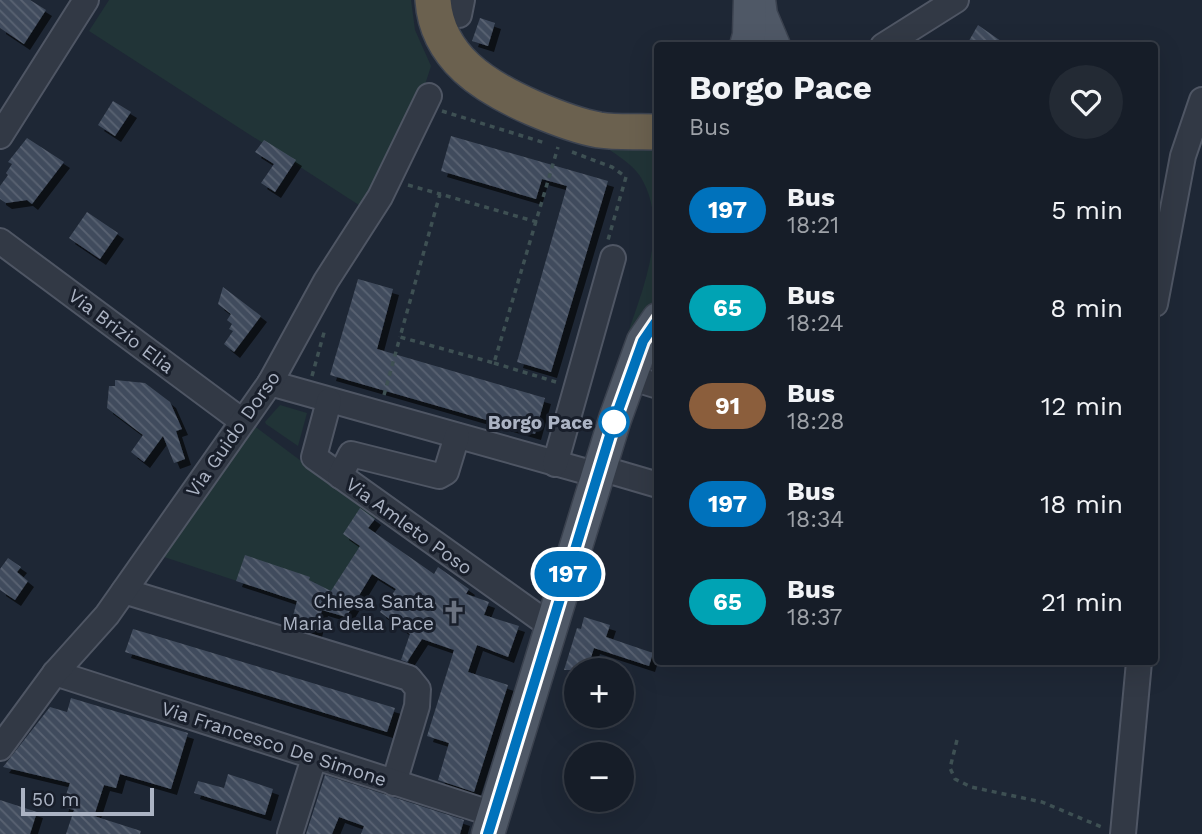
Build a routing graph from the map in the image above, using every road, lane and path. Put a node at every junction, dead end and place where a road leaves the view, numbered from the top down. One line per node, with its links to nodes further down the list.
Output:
1 (86, 0): 12 (street)
2 (750, 0): 6 (main road)
3 (760, 0): 7 (main road)
4 (956, 0): 8 (street)
5 (451, 5): 11 (highway)
6 (747, 42)
7 (772, 42)
8 (889, 42)
9 (1202, 100): 20 (street)
10 (426, 101): 13 (path); 15 (street, Via Guido Dorso)
11 (652, 129)
12 (0, 136)
13 (545, 143)
14 (626, 177): 17 (path)
15 (389, 179): 16 (path); 26 (street, Via Guido Dorso)
16 (440, 194): 17 (path); 23 (path)
17 (537, 222): 23 (path)
18 (0, 240): 29 (street, Via Brizio Elia)
19 (613, 258): 31 (street)
20 (1158, 288)
21 (328, 318): 24 (path)
22 (654, 325): 25 (main road)
23 (400, 337): 28 (path)
24 (310, 380)
25 (643, 382): 32 (main road)
26 (270, 383): 27 (street); 29 (street, Via Guido Dorso)
27 (329, 401): 30 (street); 33 (street, Via Amleto Poso)
28 (383, 401)
29 (242, 422): 35 (street, Via Guido Dorso)
30 (457, 436): 31 (street); 33 (street)
31 (555, 464): 32 (street)
32 (599, 472): 34 (street); 36 (main road)
33 (340, 476): 36 (street, Via Amleto Poso)
34 (654, 484)
35 (124, 591): 38 (street, Via Guido Dorso); 42 (street)
36 (552, 627): 43 (main road)
37 (1139, 665): 44 (street)
38 (55, 673): 40 (street, Via Guido Dorso); 41 (street, Via Francesco De Simone)
39 (957, 740): 44 (path)
40 (0, 748)
41 (314, 758): 42 (street, Via Francesco De Simone); 45 (street)
42 (394, 783): 43 (street, Via Francesco De Simone)
43 (491, 824)
44 (1116, 832)
45 (290, 834)

